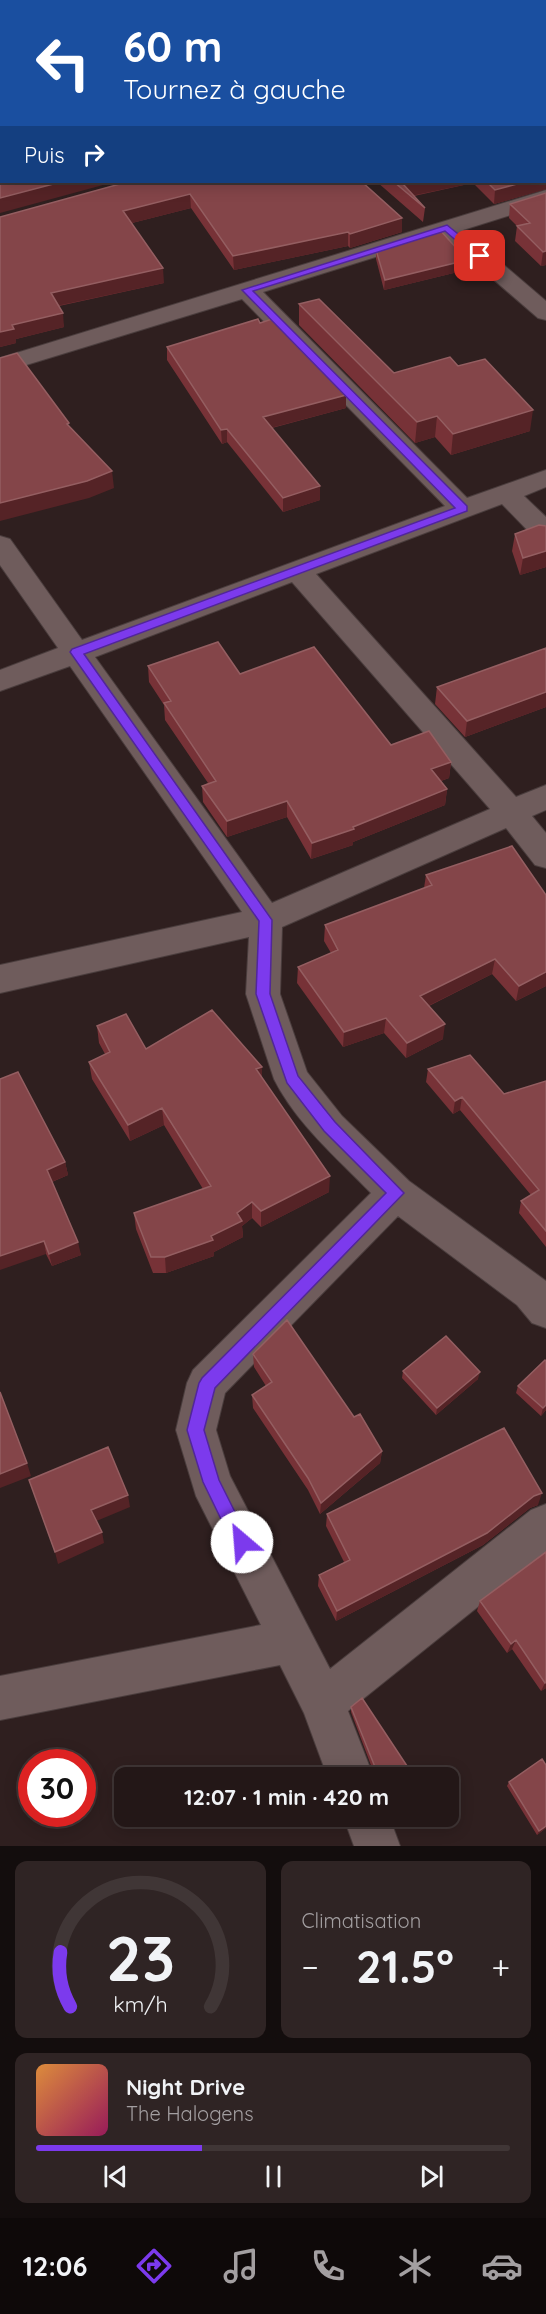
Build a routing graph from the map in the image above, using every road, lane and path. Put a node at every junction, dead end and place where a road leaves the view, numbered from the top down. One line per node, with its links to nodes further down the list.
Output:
1 (546, 197): 3 (street)
2 (404, 220): 4 (street)
3 (447, 228): 4 (street); 6 (street)
4 (422, 235): 5 (street)
5 (247, 290): 7 (street); 10 (street)
6 (546, 313)
7 (0, 366)
8 (546, 478): 9 (street)
9 (506, 493): 10 (street); 11 (street)
10 (463, 509): 13 (street)
11 (546, 533)
12 (0, 544): 14 (street)
13 (297, 570): 14 (street); 17 (street)
14 (76, 652): 15 (street); 19 (street)
15 (0, 681)
16 (546, 797): 17 (street)
17 (511, 812): 18 (street); 19 (street)
18 (546, 856)
19 (266, 920): 20 (street); 21 (street)
20 (0, 979)
21 (396, 1193): 22 (street); 24 (street)
22 (546, 1310)
23 (546, 1525): 26 (street)
24 (292, 1641): 25 (street); 26 (street)
25 (0, 1698)
26 (324, 1703): 27 (street)
27 (347, 1767)
28 (370, 1827): 29 (street)
29 (377, 1846)

